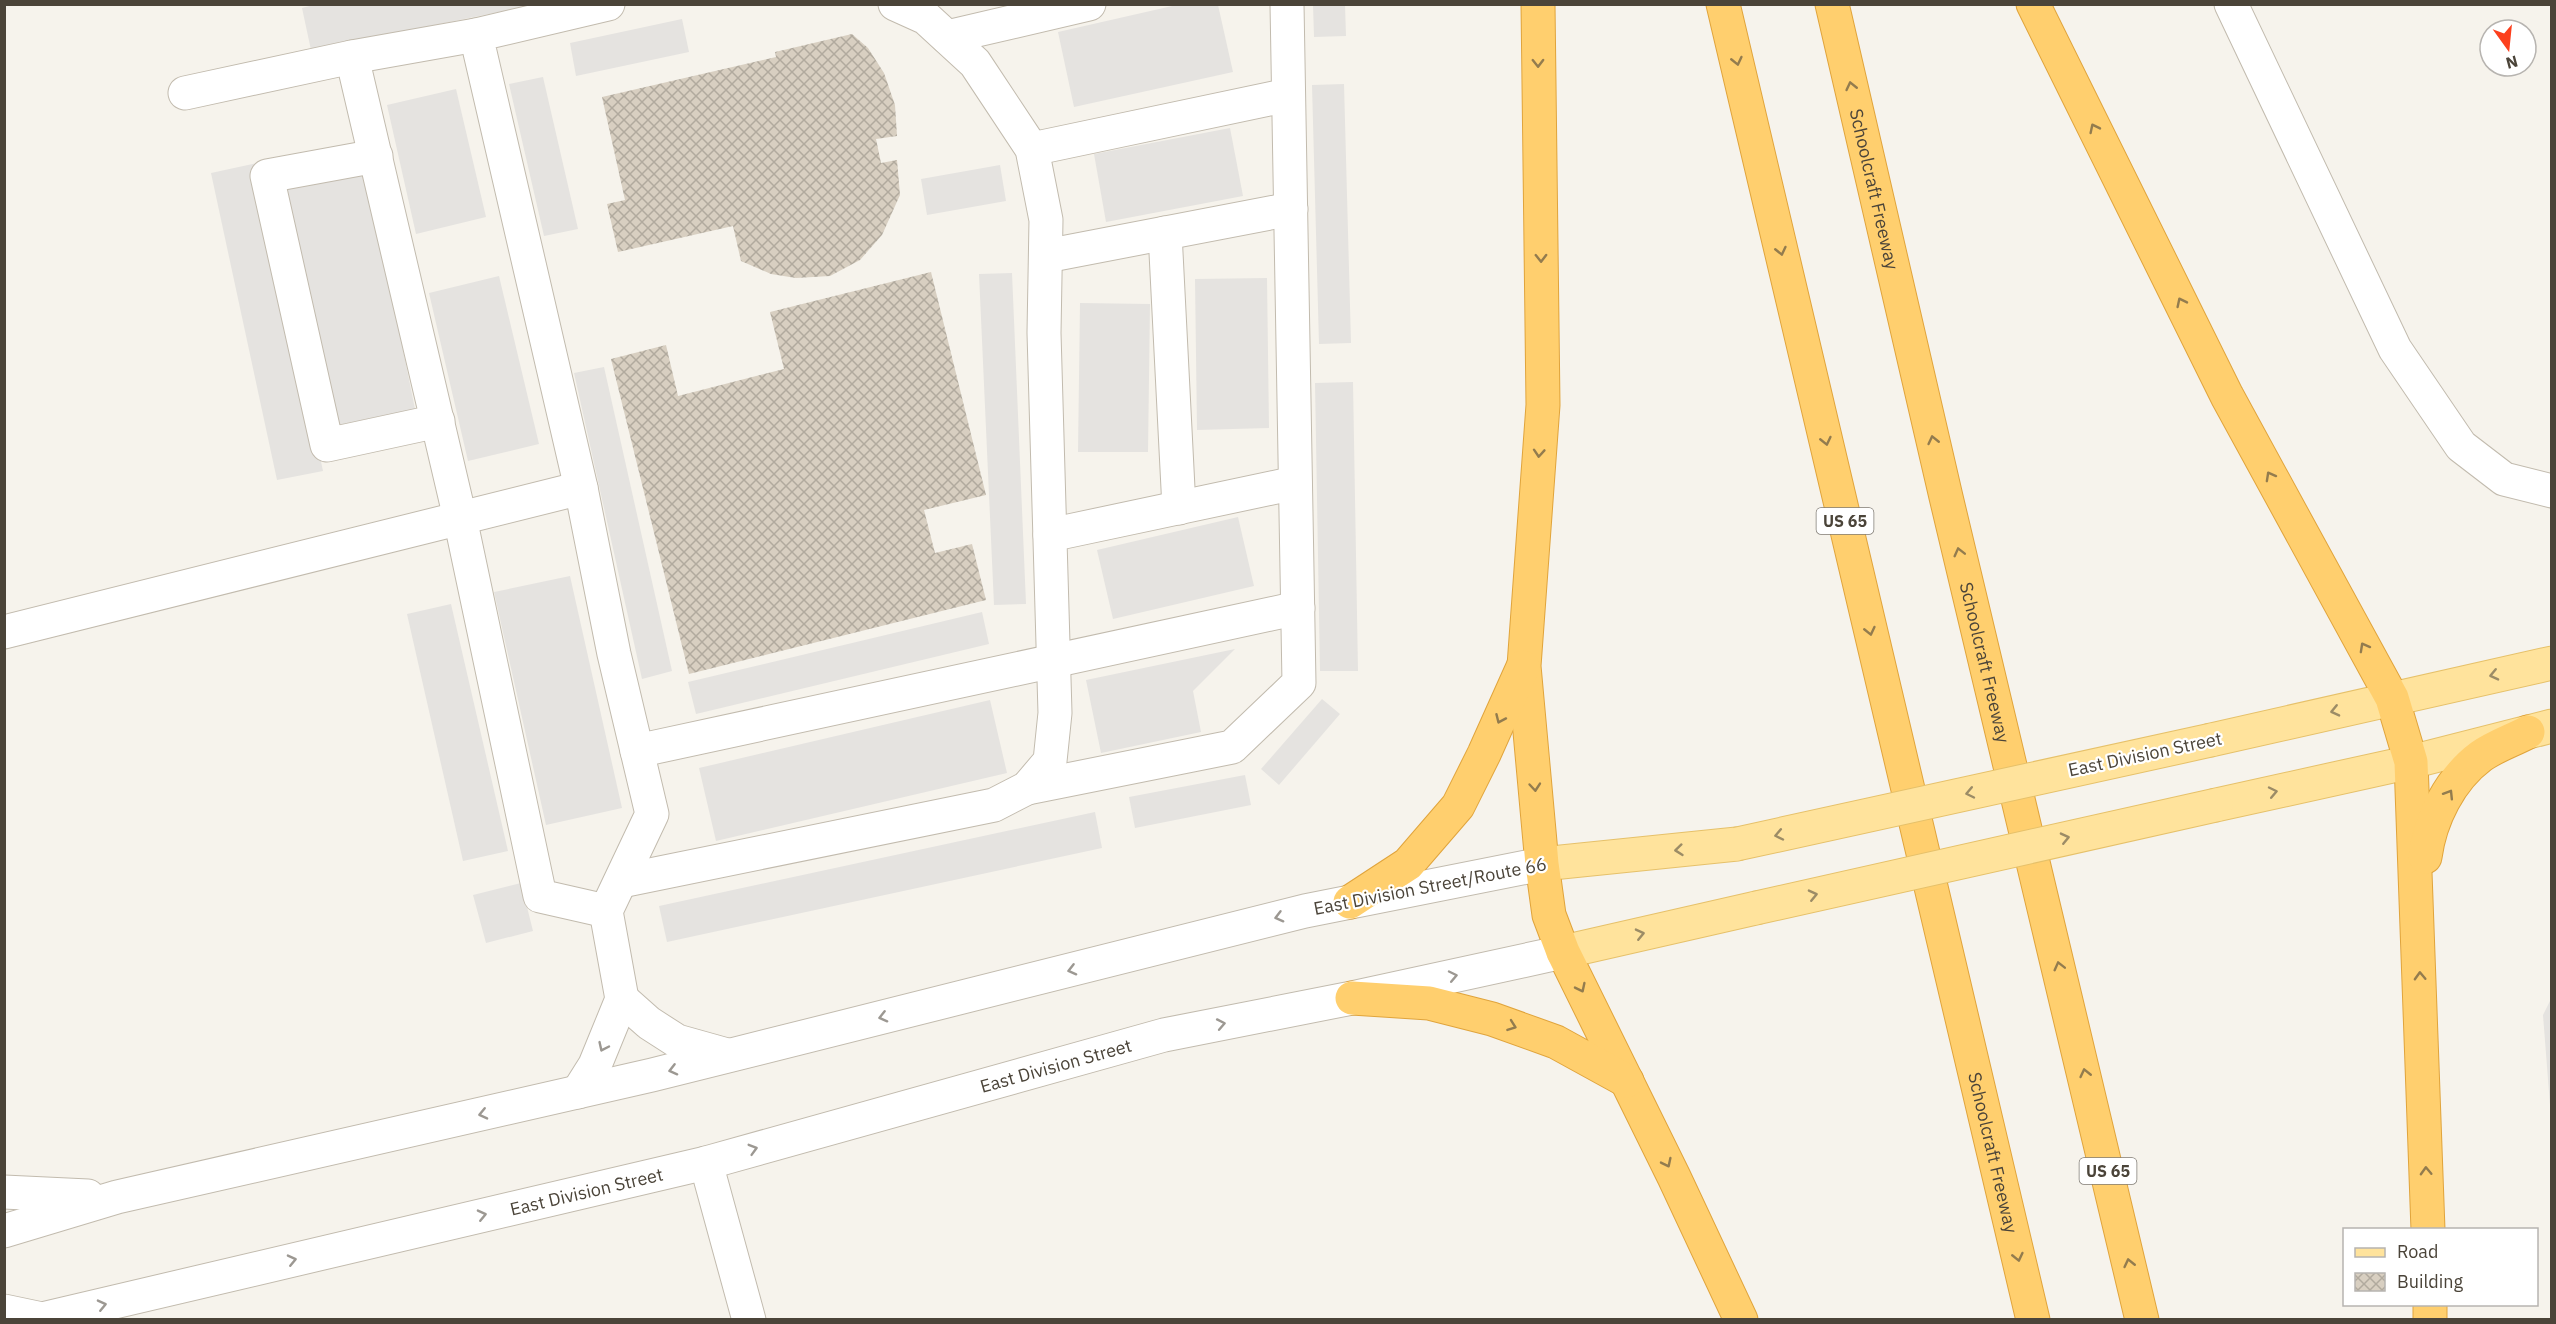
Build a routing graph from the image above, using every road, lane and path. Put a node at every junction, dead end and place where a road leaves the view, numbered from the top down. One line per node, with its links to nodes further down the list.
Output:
1 (608, 4): 10 (street)
2 (896, 4): 11 (street)
3 (1089, 4): 11 (street)
4 (1287, 4): 14 (street)
5 (1538, 4): 31 (highway, one-way to 31)
6 (1723, 4): 57 (highway, Schoolcraft Freeway / US 65, one-way to 57)
7 (1832, 4): 58 (highway, Schoolcraft Freeway / US 65, one-way to 7)
8 (2033, 4): 32 (highway, one-way to 8)
9 (2231, 4): 23 (street)
10 (476, 35): 12 (street); 22 (street)
11 (947, 37): 15 (street)
12 (352, 57): 13 (street); 16 (street)
13 (185, 93)
14 (1288, 95): 15 (street); 17 (street)
15 (1032, 149): 19 (street)
16 (376, 156): 20 (street); 20 (street)
17 (1291, 209): 18 (street); 21 (street)
18 (1166, 233): 19 (street); 24 (street)
19 (1046, 256): 26 (street)
20 (438, 422): 25 (street)
21 (1295, 483): 24 (street); 27 (street)
22 (581, 488): 25 (street); 34 (street)
23 (2552, 491)
24 (1179, 508): 26 (street)
25 (460, 518): 28 (street); 42 (street)
26 (1050, 535): 29 (street)
27 (1298, 608): 29 (street); 36 (street)
28 (4, 632)
29 (1053, 662): 34 (street); 36 (street)
30 (2552, 663): 32 (main road, East Division Street, one-way to 32)
31 (1524, 666): 38 (highway, one-way to 38); 40 (highway, one-way to 40)
32 (2392, 698): 35 (highway); 37 (main road, East Division Street, one-way to 37, bridge)
33 (2540, 729): 35 (main road); 41 (highway, one-way to 33)
34 (637, 751): 39 (street)
35 (2411, 762): 41 (highway); 43 (main road, one-way to 35, bridge)
36 (1027, 788): 39 (street)
37 (1737, 844): 38 (main road, East Division Street/Route 66, one-way to 38)
38 (1542, 864): 40 (street, East Division Street/Route 66); 43 (highway)
39 (621, 880): 42 (street)
40 (1350, 902): 46 (street, East Division Street/Route 66, one-way to 46)
41 (2418, 909): 52 (highway, one-way to 41)
42 (606, 911): 45 (street)
43 (1563, 952): 44 (street, one-way to 43); 47 (highway, one-way to 47)
44 (1352, 998): 47 (highway, one-way to 47); 49 (street, East Division Street, one-way to 44)
45 (622, 999): 46 (street); 48 (street, one-way to 48)
46 (729, 1056): 48 (street, one-way to 48)
47 (1627, 1081): 56 (highway, one-way to 56)
48 (578, 1092): 51 (street, one-way to 51)
49 (706, 1163): 54 (street, East Division Street, one-way to 49); 55 (street)
50 (4, 1192): 51 (street)
51 (117, 1197): 53 (street)
52 (2428, 1228)
53 (4, 1231)
54 (4, 1311)
55 (749, 1320)
56 (1741, 1320)
57 (2032, 1320)
58 (2142, 1320)

